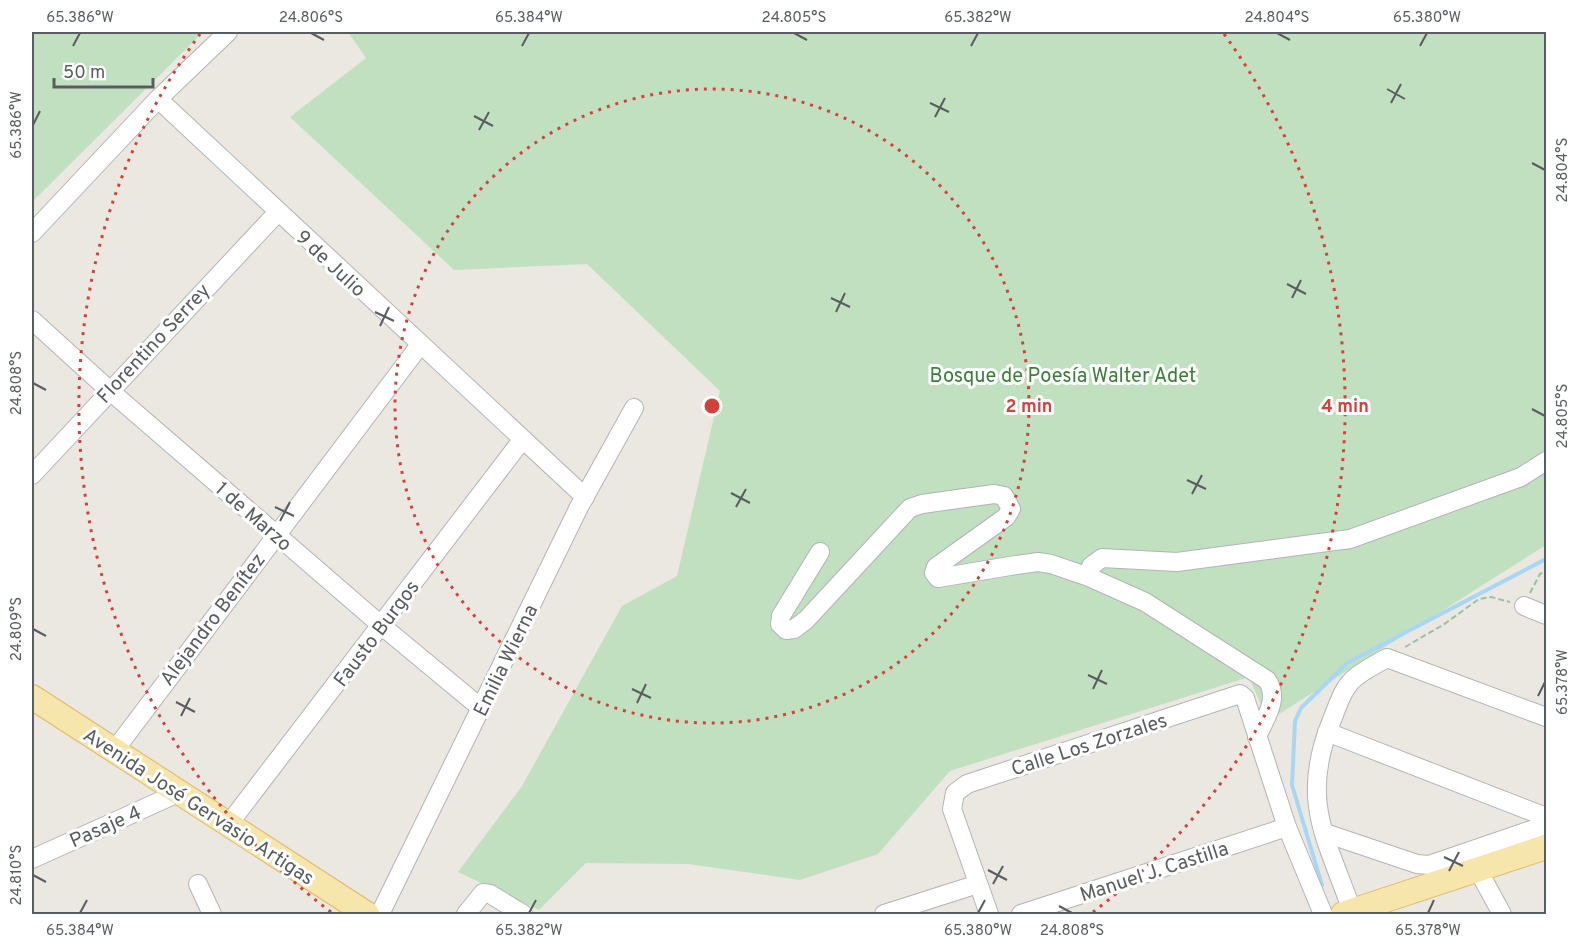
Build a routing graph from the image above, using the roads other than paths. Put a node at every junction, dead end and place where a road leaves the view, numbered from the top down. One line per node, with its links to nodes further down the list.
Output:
1 (228, 32): 2 (street)
2 (158, 99): 3 (street, 9 de Julio); 4 (street)
3 (277, 213): 6 (street, 9 de Julio); 7 (street, Florentino Serrey)
4 (32, 233)
5 (32, 320): 7 (street, 1 de Marzo)
6 (420, 345): 9 (street, 9 de Julio); 13 (street, Alejandro Benítez)
7 (109, 390): 11 (street, Florentino Serrey); 13 (street, 1 de Marzo)
8 (634, 408): 12 (street, Emilia Wierna)
9 (522, 440): 12 (street, 9 de Julio); 18 (street, Fausto Burgos)
10 (1546, 461): 15 (street)
11 (32, 475)
12 (585, 497): 20 (street, Emilia Wierna)
13 (275, 534): 18 (street, 1 de Marzo); 24 (street, Alejandro Benítez)
14 (820, 552): 15 (street)
15 (1089, 577): 23 (street)
16 (1524, 606): 17 (street)
17 (1546, 615)
18 (382, 626): 20 (street, 1 de Marzo); 27 (street, Fausto Burgos)
19 (32, 697): 24 (main road, Avenida José Gervasio Artigas)
20 (481, 708): 40 (street, Emilia Wierna)
21 (1546, 717): 22 (street)
22 (1327, 732): 26 (street); 30 (street)
23 (1257, 737): 29 (street); 35 (street, Calle Los Zorzales)
24 (114, 751): 25 (main road, Avenida José Gervasio Artigas)
25 (178, 793): 27 (main road, Avenida José Gervasio Artigas); 32 (street, Pasaje 4)
26 (1546, 817)
27 (228, 825): 39 (main road, Avenida José Gervasio Artigas)
28 (1546, 825): 30 (street)
29 (1287, 827): 45 (street, Manuel J. Castilla); 46 (street)
30 (1325, 833): 37 (street)
31 (1546, 847): 33 (main road)
32 (32, 859)
33 (1478, 870): 36 (main road); 47 (street)
34 (198, 884): 38 (street)
35 (978, 884): 43 (street); 44 (street)
36 (1378, 909): 37 (main road)
37 (1348, 913)
38 (212, 915)
39 (367, 915)
40 (380, 915)
41 (466, 915): 42 (street)
42 (523, 915)
43 (884, 915)
44 (989, 915)
45 (1021, 915)
46 (1323, 915)
47 (1502, 915)

